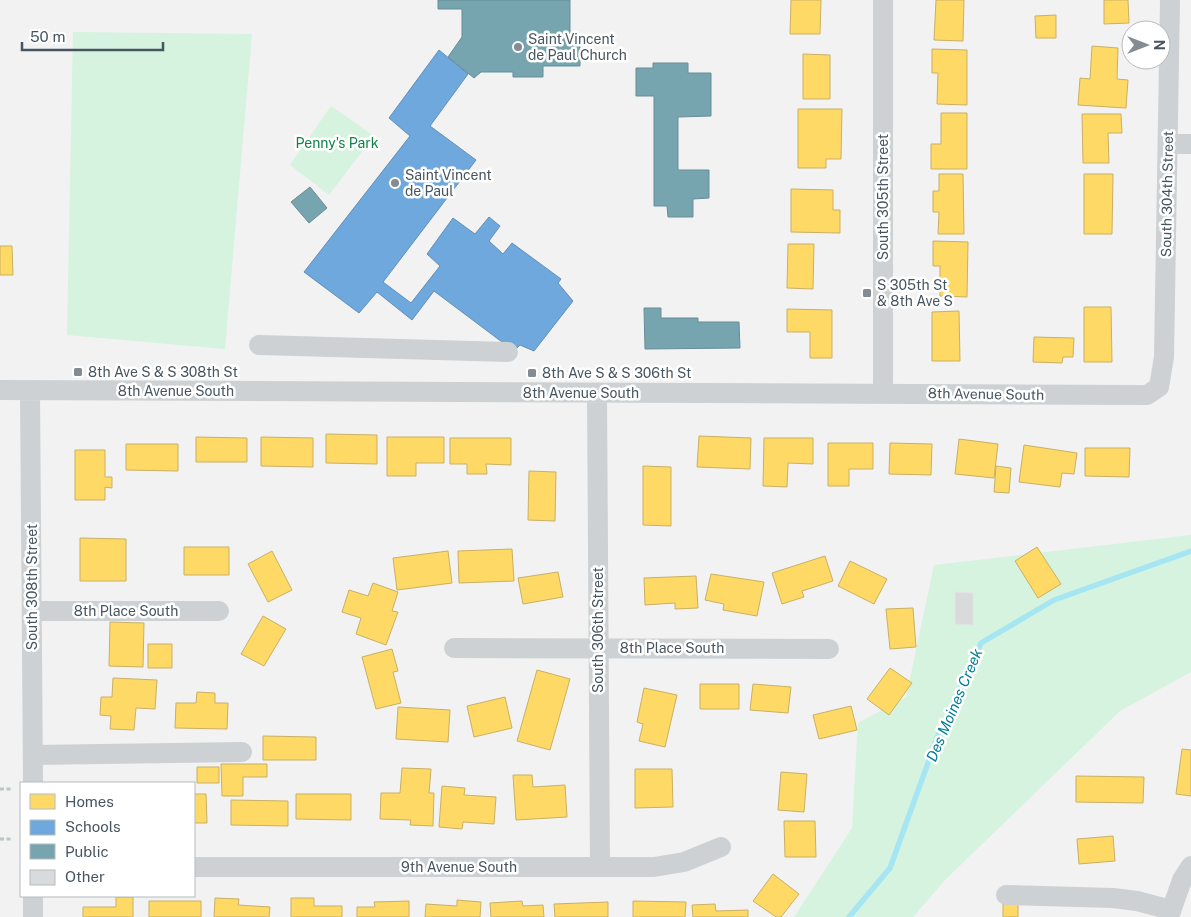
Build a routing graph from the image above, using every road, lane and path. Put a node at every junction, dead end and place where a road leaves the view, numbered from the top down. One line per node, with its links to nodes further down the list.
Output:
1 (883, 0): 11 (street, South 305th Street)
2 (1170, 0): 3 (street, South 304th Street)
3 (1168, 144): 4 (street); 7 (street, South 304th Street)
4 (1191, 144)
5 (259, 345): 6 (street)
6 (508, 352)
7 (1159, 387): 11 (street, 8th Avenue South)
8 (0, 390): 9 (street, 8th Avenue South)
9 (30, 390): 10 (street, 8th Avenue South); 12 (street, South 308th Street)
10 (596, 393): 11 (street, 8th Avenue South); 15 (street, South 306th Street)
11 (883, 394)
12 (33, 611): 13 (street, 8th Place South); 18 (street, South 308th Street)
13 (219, 611)
14 (454, 648): 15 (street, 8th Place South)
15 (598, 648): 16 (street, 8th Place South); 27 (street, South 306th Street)
16 (829, 649)
17 (242, 752): 18 (street)
18 (33, 755): 19 (street, South 308th Street)
19 (33, 782)
20 (0, 789): 21 (path)
21 (11, 789)
22 (0, 839): 23 (path)
23 (11, 839)
24 (721, 847): 27 (street, 9th Avenue South)
25 (1191, 866): 30 (street)
26 (195, 867): 27 (street, 9th Avenue South)
27 (600, 867)
28 (1006, 895): 30 (street)
29 (33, 897): 31 (street)
30 (1170, 913)
31 (33, 917)

